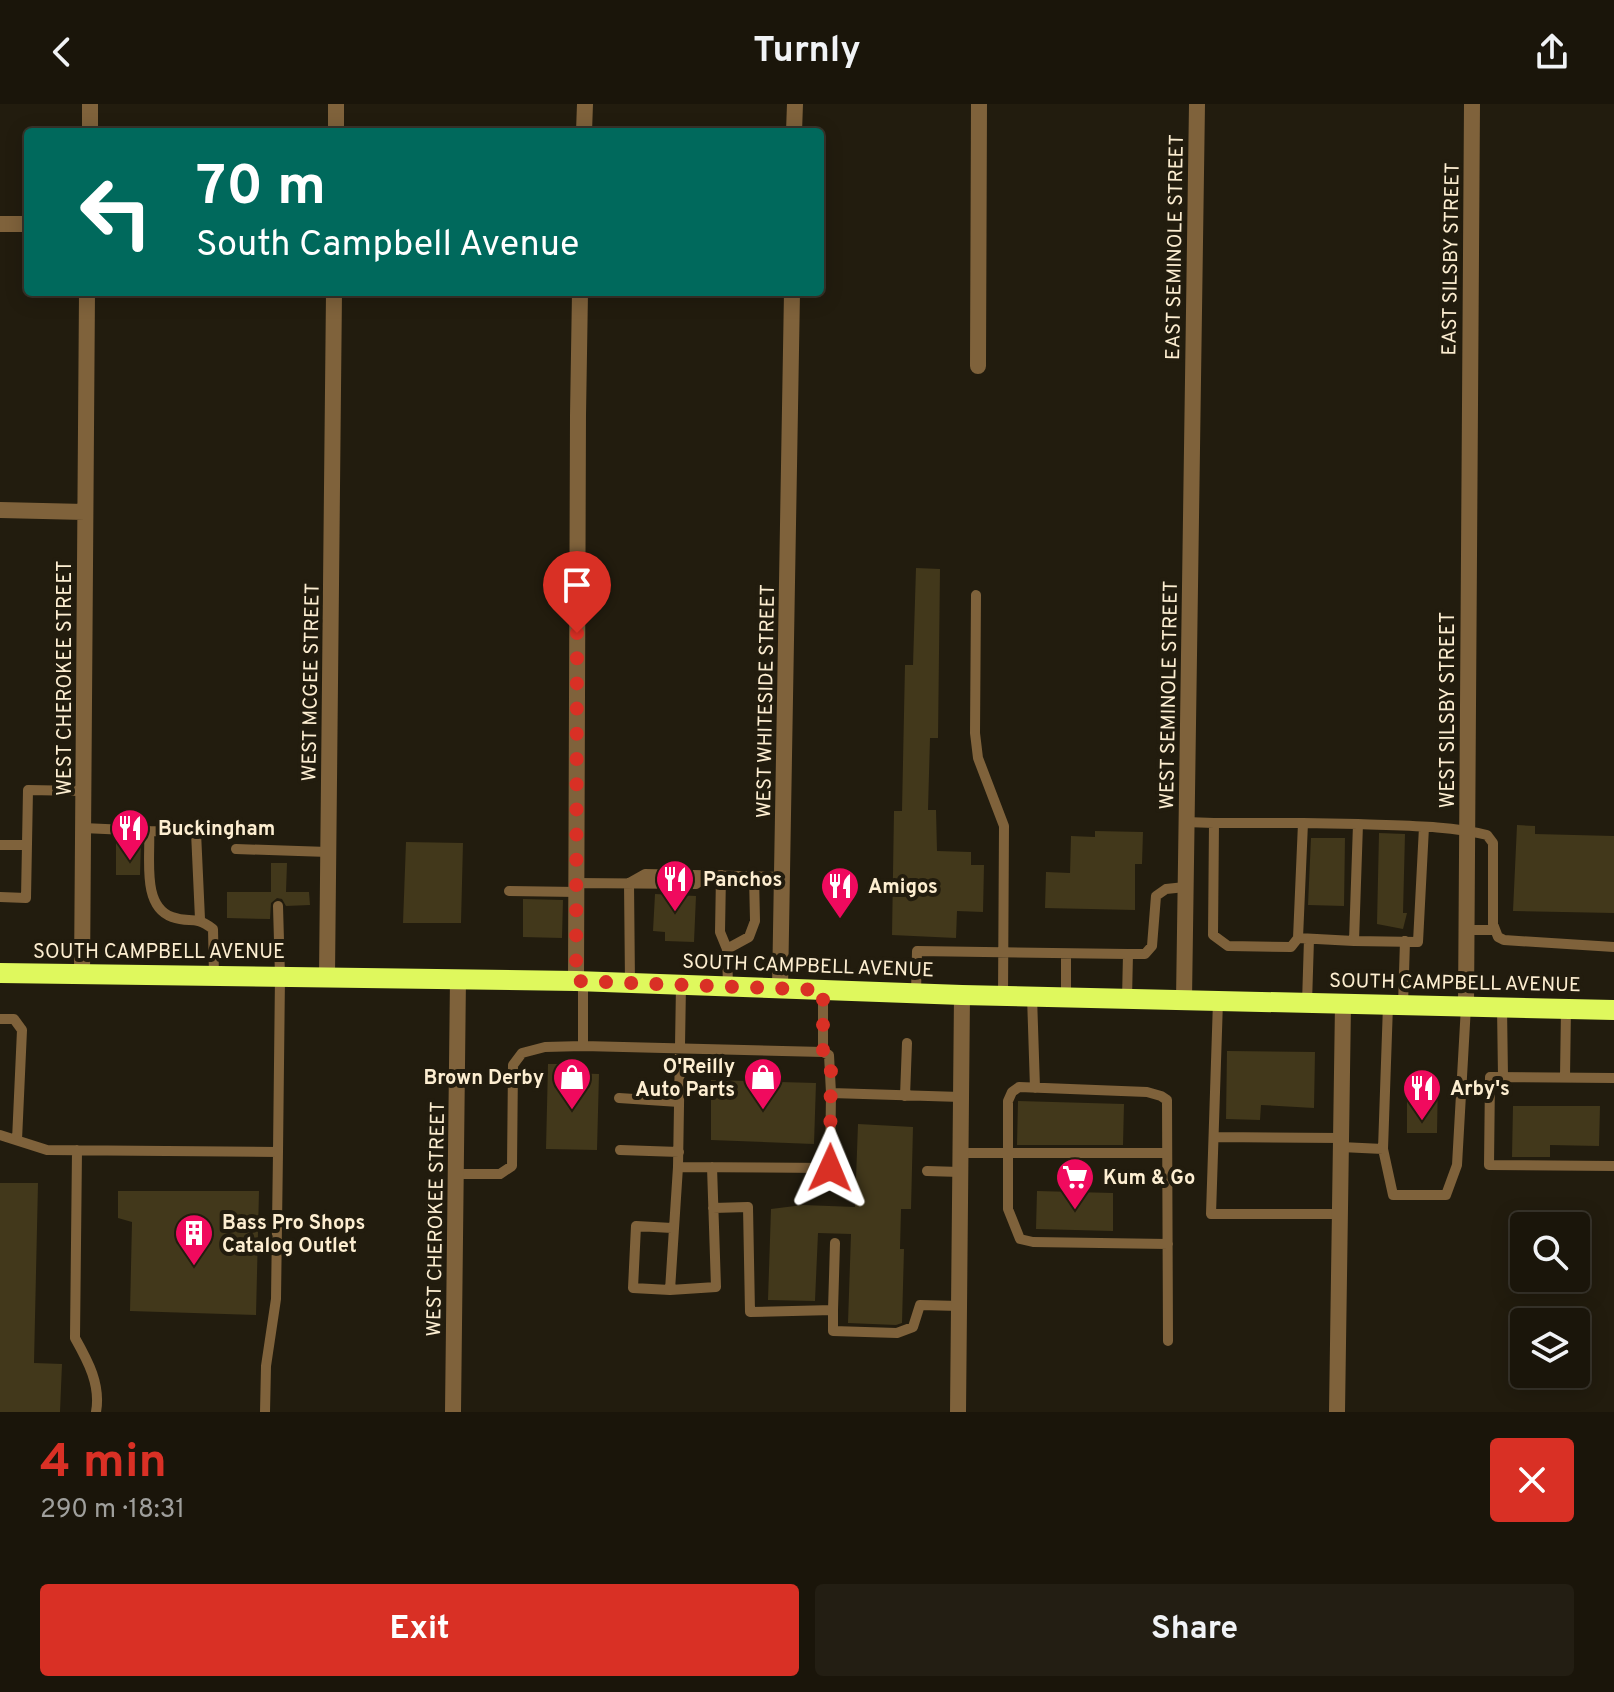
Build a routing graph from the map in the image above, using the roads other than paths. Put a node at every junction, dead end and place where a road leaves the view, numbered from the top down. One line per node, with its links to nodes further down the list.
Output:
1 (90, 104): 8 (street)
2 (336, 104): 9 (street)
3 (585, 104): 10 (street)
4 (795, 104): 11 (street)
5 (979, 104): 18 (street)
6 (1197, 104): 19 (street, EAST SEMINOLE STREET)
7 (1472, 104): 20 (street, EAST SILSBY STREET)
8 (90, 128)
9 (336, 128)
10 (584, 128)
11 (794, 128)
12 (0, 224): 13 (street)
13 (24, 224)
14 (87, 296): 22 (street, WEST CHEROKEE STREET)
15 (334, 296): 37 (street, WEST MCGEE STREET)
16 (580, 296): 43 (street)
17 (792, 296): 41 (street, WEST WHITESIDE STREET)
18 (978, 366)
19 (1192, 390): 25 (street, WEST SEMINOLE STREET)
20 (1469, 415): 31 (street, WEST SILSBY STREET)
21 (0, 510): 22 (street)
22 (85, 512): 24 (street, WEST CHEROKEE STREET)
23 (976, 595): 56 (lane)
24 (83, 791): 30 (street, WEST CHEROKEE STREET); 34 (lane)
25 (1186, 822): 26 (lane); 44 (street, WEST SEMINOLE STREET)
26 (1214, 823): 27 (lane); 51 (lane)
27 (1303, 823): 28 (lane); 51 (lane)
28 (1358, 824): 29 (lane); 52 (lane)
29 (1424, 827): 31 (lane); 53 (lane)
30 (83, 828): 32 (lane); 60 (street, WEST CHEROKEE STREET)
31 (1467, 830): 49 (street, WEST SILSBY STREET); 50 (lane)
32 (149, 831): 48 (lane); 48 (lane)
33 (0, 845): 34 (lane)
34 (27, 845): 46 (lane)
35 (236, 849): 36 (lane)
36 (280, 850): 37 (lane); 38 (lane)
37 (328, 852): 63 (street, WEST MCGEE STREET)
38 (279, 863)
39 (715, 875): 40 (lane); 42 (lane); 55 (lane)
40 (754, 876): 41 (lane); 55 (lane)
41 (782, 877): 69 (street, WEST WHITESIDE STREET)
42 (629, 883): 43 (lane); 66 (lane)
43 (576, 887): 45 (lane); 65 (street)
44 (1185, 887): 58 (lane); 77 (street, WEST SEMINOLE STREET)
45 (509, 891)
46 (0, 897)
47 (278, 906): 62 (lane)
48 (200, 919): 61 (lane)
49 (1466, 930): 50 (lane); 82 (street, WEST SILSBY STREET)
50 (1494, 930): 54 (lane)
51 (1304, 938): 52 (lane); 79 (lane)
52 (1354, 941): 53 (lane)
53 (1405, 941): 81 (lane)
54 (1614, 947)
55 (727, 949): 68 (lane)
56 (1003, 953): 57 (lane); 71 (lane); 73 (lane)
57 (1066, 954): 58 (lane); 75 (lane)
58 (1128, 954): 76 (lane)
59 (0, 973): 60 (main road, SOUTH CAMPBELL AVENUE)
60 (82, 975): 61 (main road, SOUTH CAMPBELL AVENUE)
61 (214, 976): 62 (main road, SOUTH CAMPBELL AVENUE)
62 (280, 976): 63 (main road, SOUTH CAMPBELL AVENUE); 107 (lane)
63 (327, 976): 64 (main road, SOUTH CAMPBELL AVENUE)
64 (458, 978): 65 (main road, SOUTH CAMPBELL AVENUE); 117 (street, WEST CHEROKEE STREET)
65 (580, 981): 66 (main road, SOUTH CAMPBELL AVENUE); 88 (lane)
66 (630, 983): 67 (main road, SOUTH CAMPBELL AVENUE)
67 (681, 985): 68 (main road, SOUTH CAMPBELL AVENUE); 89 (lane)
68 (728, 987): 69 (main road, SOUTH CAMPBELL AVENUE)
69 (780, 989): 70 (main road, SOUTH CAMPBELL AVENUE)
70 (823, 990): 71 (main road, SOUTH CAMPBELL AVENUE); 90 (lane)
71 (916, 993): 72 (main road, SOUTH CAMPBELL AVENUE)
72 (962, 995): 73 (main road, SOUTH CAMPBELL AVENUE); 97 (street)
73 (1003, 996): 74 (main road, SOUTH CAMPBELL AVENUE)
74 (1032, 996): 75 (main road, SOUTH CAMPBELL AVENUE); 94 (lane)
75 (1066, 997): 76 (main road, SOUTH CAMPBELL AVENUE)
76 (1127, 999): 77 (main road, SOUTH CAMPBELL AVENUE)
77 (1184, 1000): 78 (main road, SOUTH CAMPBELL AVENUE)
78 (1218, 1001): 79 (main road, SOUTH CAMPBELL AVENUE); 101 (lane)
79 (1307, 1003): 80 (main road, SOUTH CAMPBELL AVENUE)
80 (1343, 1004): 81 (main road, SOUTH CAMPBELL AVENUE); 103 (street)
81 (1396, 1005): 82 (main road, SOUTH CAMPBELL AVENUE); 104 (lane)
82 (1466, 1006): 83 (main road, SOUTH CAMPBELL AVENUE); 104 (lane)
83 (1502, 1007): 84 (main road, SOUTH CAMPBELL AVENUE); 91 (lane)
84 (1566, 1008): 85 (main road, SOUTH CAMPBELL AVENUE); 92 (lane)
85 (1614, 1010)
86 (0, 1019): 102 (lane)
87 (907, 1043): 96 (lane)
88 (583, 1046): 89 (lane); 117 (lane)
89 (680, 1048): 90 (lane); 99 (lane)
90 (823, 1052): 95 (lane)
91 (1503, 1077): 92 (lane); 112 (lane)
92 (1565, 1077): 93 (lane)
93 (1614, 1078)
94 (1035, 1088): 110 (lane); 111 (lane)
95 (831, 1093): 96 (lane); 114 (lane)
96 (905, 1096): 97 (lane)
97 (961, 1097): 109 (street)
98 (619, 1098): 99 (lane)
99 (679, 1102): 108 (lane)
100 (0, 1135): 102 (lane)
101 (1214, 1137): 103 (lane); 119 (lane)
102 (17, 1140): 105 (lane)
103 (1341, 1142): 104 (lane); 119 (street)
104 (1383, 1149)
105 (77, 1150): 107 (lane); 127 (lane)
106 (620, 1150): 108 (lane)
107 (278, 1152): 128 (lane)
108 (679, 1152): 113 (lane)
109 (960, 1153): 111 (lane); 116 (street)
110 (1167, 1153): 111 (lane); 122 (lane)
111 (1008, 1154): 122 (lane)
112 (1614, 1166)
113 (678, 1167): 114 (lane); 120 (lane)
114 (712, 1167): 118 (lane)
115 (927, 1171): 116 (lane)
116 (960, 1172): 124 (street)
117 (456, 1174): 129 (street, WEST CHEROKEE STREET)
118 (713, 1208): 123 (lane); 125 (lane)
119 (1340, 1214): 131 (street)
120 (672, 1228): 123 (lane); 123 (lane)
121 (835, 1243): 125 (lane)
122 (1168, 1244): 126 (lane)
123 (670, 1290)
124 (959, 1306): 125 (lane); 130 (street)
125 (833, 1310)
126 (1168, 1341)
127 (96, 1412)
128 (265, 1412)
129 (453, 1412)
130 (958, 1412)
131 (1337, 1412)

